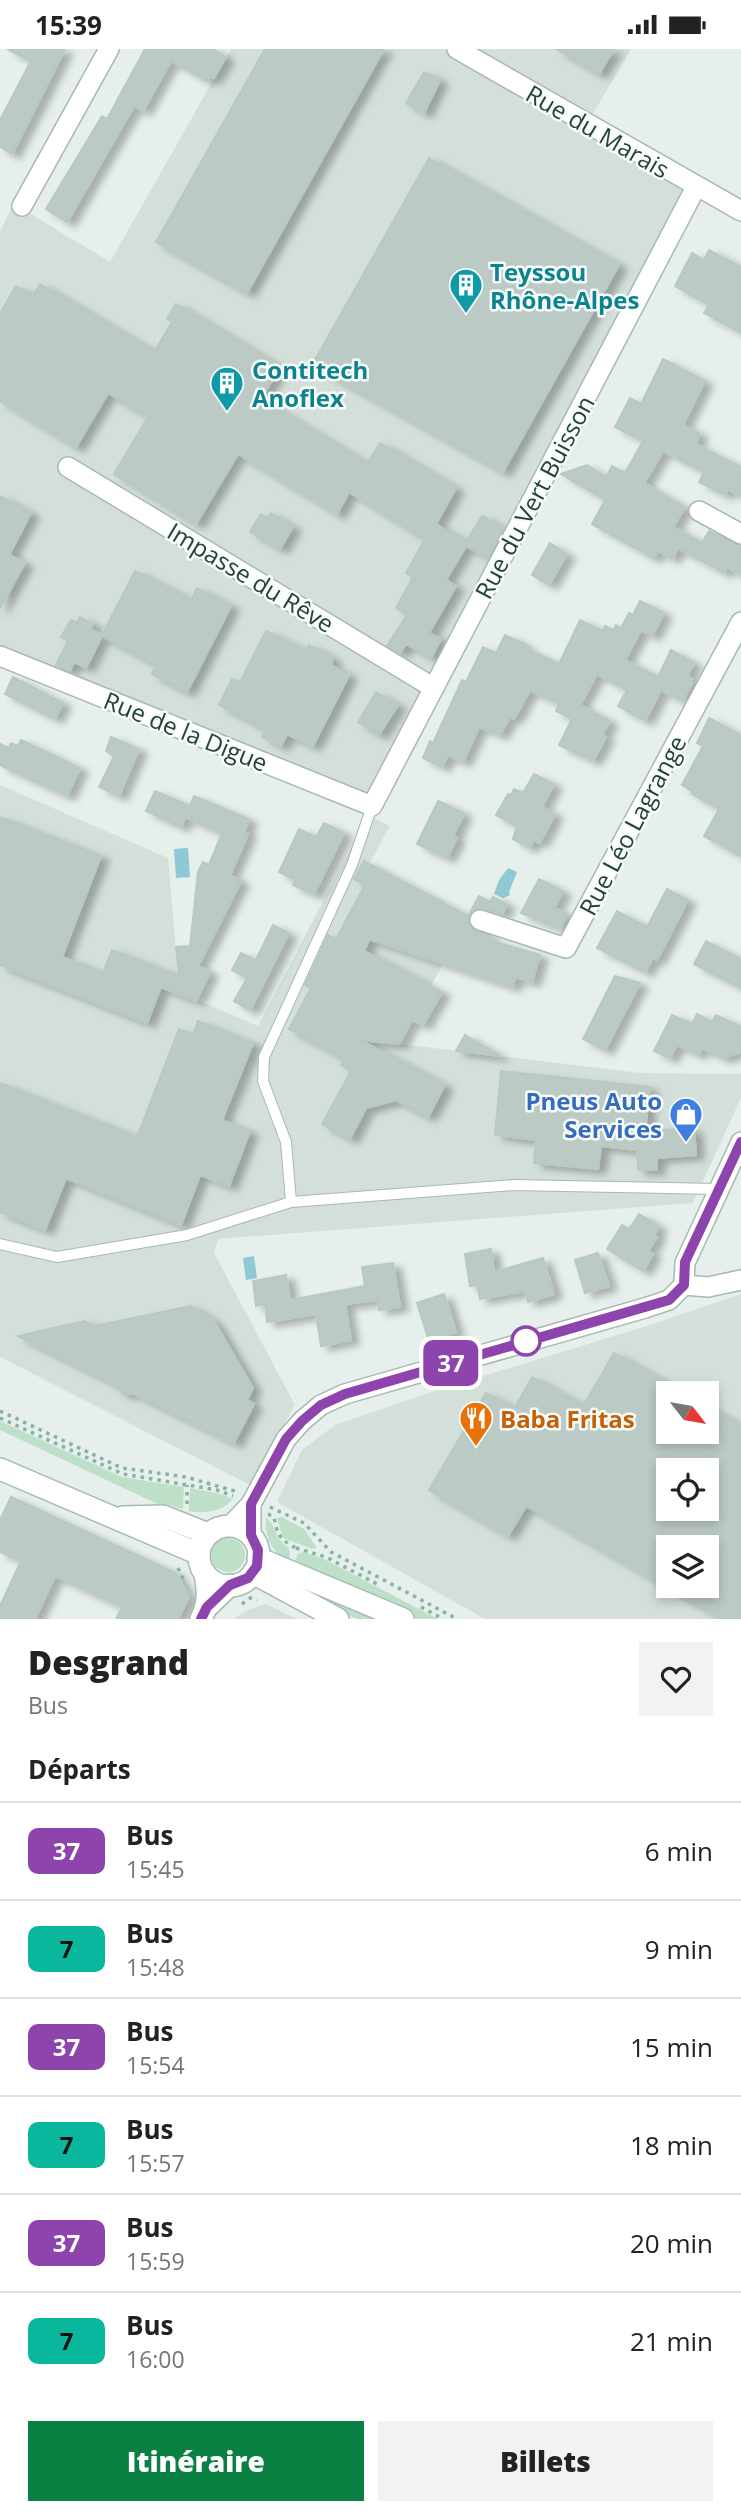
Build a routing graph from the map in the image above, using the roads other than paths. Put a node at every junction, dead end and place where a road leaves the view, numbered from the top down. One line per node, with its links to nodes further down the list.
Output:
1 (109, 49): 4 (street)
2 (457, 49): 3 (street, Rue du Marais)
3 (696, 187): 5 (street, Rue du Marais); 11 (street, Rue du Vert Buisson)
4 (22, 206)
5 (741, 211)
6 (68, 467): 11 (street, Impasse du Rêve)
7 (699, 511): 8 (street)
8 (741, 534)
9 (741, 622): 13 (street, Rue Léo Lagrange)
10 (0, 656): 12 (street, Rue de la Digue)
11 (434, 688): 12 (street, Rue du Vert Buisson)
12 (372, 806): 16 (lane)
13 (480, 920)
14 (741, 1142): 15 (street)
15 (719, 1189): 16 (lane); 19 (street)
16 (291, 1202): 17 (lane)
17 (0, 1244)
18 (741, 1280): 19 (street)
19 (684, 1285): 21 (street)
20 (0, 1469): 24 (main road)
21 (251, 1504): 22 (street); 23 (street)
22 (230, 1526): 23 (main road); 24 (main road)
23 (251, 1535): 25 (main road)
24 (204, 1554): 26 (main road); 27 (main road)
25 (256, 1566): 26 (main road); 28 (main road); 29 (main road)
26 (230, 1585): 27 (main road)
27 (204, 1613)
28 (338, 1619)
29 (403, 1619)

